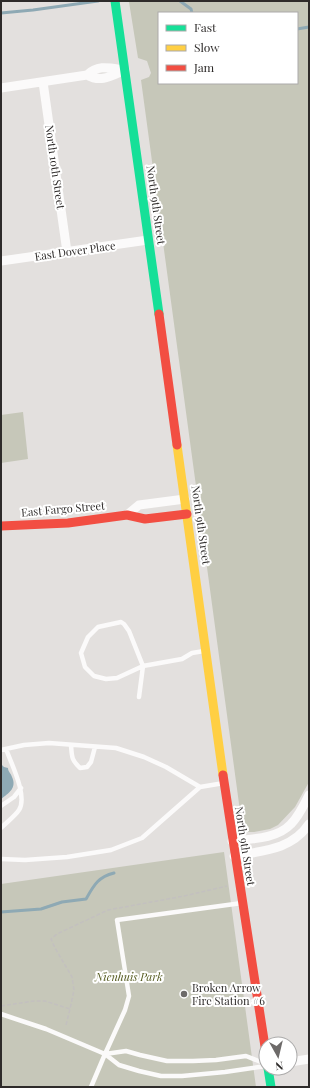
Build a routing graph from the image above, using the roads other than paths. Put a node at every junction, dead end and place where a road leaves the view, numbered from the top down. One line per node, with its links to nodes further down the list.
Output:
1 (115, 1): 2 (main road, North 9th Street)
2 (125, 70): 3 (street); 5 (main road, North 9th Street)
3 (43, 82): 4 (street); 6 (street, North 10th Street)
4 (1, 88)
5 (148, 240): 6 (street, East Dover Place); 8 (main road, North 9th Street)
6 (67, 252): 7 (street, East Dover Place)
7 (1, 261)
8 (185, 499): 9 (main road, North 9th Street); 10 (street, East Fargo Street)
9 (187, 514): 10 (main road, East Fargo Street); 12 (main road, North 9th Street)
10 (127, 515): 11 (main road, East Fargo Street)
11 (1, 526)
12 (206, 651): 13 (lane); 18 (main road, North 9th Street)
13 (143, 666): 13 (lane); 14 (lane)
14 (138, 697)
15 (71, 745): 16 (lane); 16 (lane); 17 (lane)
16 (95, 747): 19 (lane)
17 (3, 749): 20 (lane)
18 (224, 783): 19 (lane); 25 (main road, North 9th Street)
19 (200, 787): 27 (lane)
20 (21, 788): 22 (lane); 24 (lane)
21 (309, 796): 25 (street)
22 (1, 806)
23 (309, 824): 26 (street)
24 (1, 828)
25 (232, 841): 26 (main road, North 9th Street)
26 (234, 856): 28 (main road, North 9th Street)
27 (1, 859)
28 (242, 903): 30 (main road, North 9th Street); 31 (lane)
29 (1, 1014): 31 (lane)
30 (263, 1036)
31 (105, 1054): 33 (lane); 35 (lane); 37 (lane)
32 (309, 1059): 34 (street)
33 (258, 1061)
34 (298, 1061)
35 (258, 1066)
36 (269, 1076): 38 (main road)
37 (92, 1087)
38 (271, 1087)

